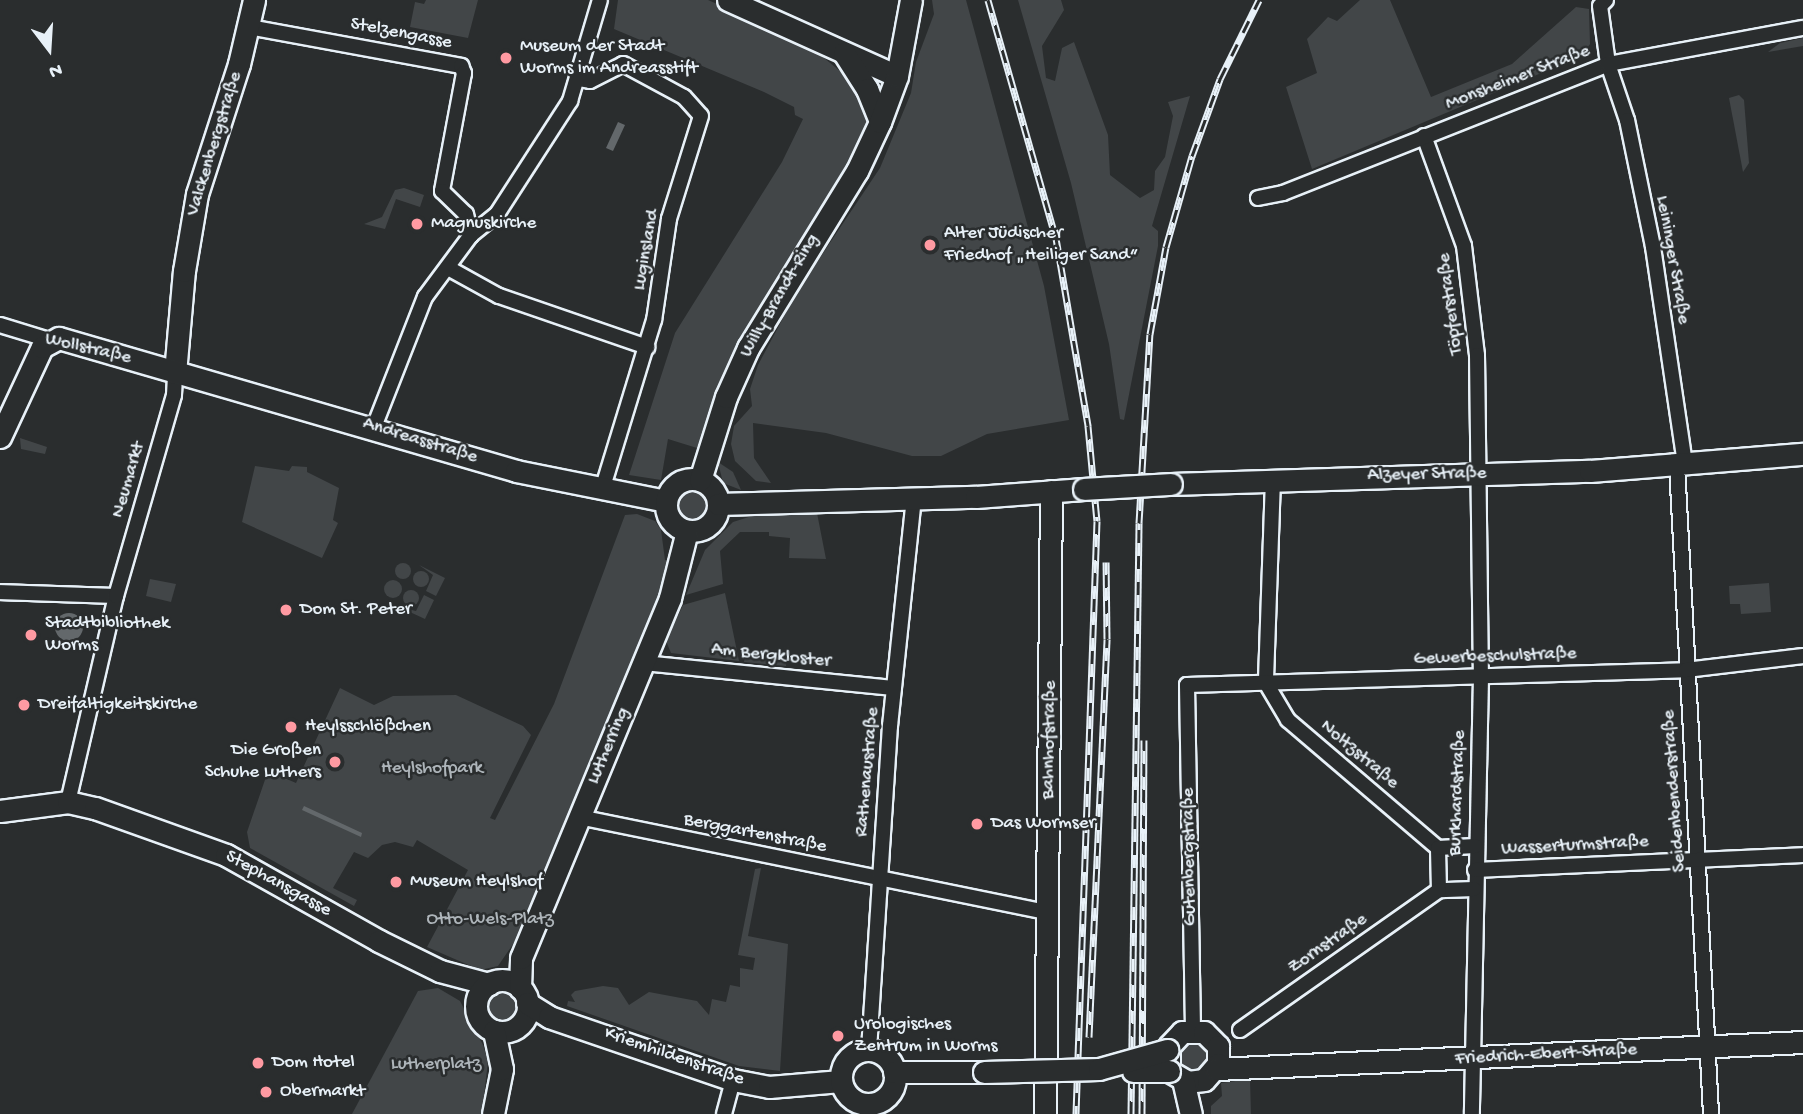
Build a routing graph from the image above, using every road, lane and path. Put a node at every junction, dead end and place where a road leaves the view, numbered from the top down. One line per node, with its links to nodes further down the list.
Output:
1 (254, 0): 6 (street, Valckenbergstraße)
2 (600, 0): 11 (street)
3 (728, 0): 8 (street)
4 (911, 0): 10 (street, Willy-Brandt-Ring)
5 (1605, 0): 9 (street, Leininger Straße)
6 (249, 27): 15 (street, Stelzengasse); 20 (street, Valckenbergstraße)
7 (1803, 28): 9 (street, Monsheimer Straße)
8 (842, 51): 10 (street); 12 (street)
9 (1608, 64): 13 (street, Monsheimer Straße); 24 (street, Leininger Straße)
10 (897, 76): 12 (street, Willy-Brandt-Ring)
11 (579, 79): 15 (street); 19 (street, Luginsland)
12 (880, 122): 27 (street, Willy-Brandt-Ring)
13 (1424, 136): 14 (street, Monsheimer Straße); 25 (street, Töpferstraße)
14 (1258, 198)
15 (471, 235): 16 (street)
16 (450, 269): 19 (street); 21 (street)
17 (0, 325): 18 (street, Wollstraße)
18 (49, 340): 20 (street, Wollstraße); 22 (street)
19 (647, 346): 28 (street, Luginsland)
20 (175, 373): 21 (street, Andreasstraße); 35 (street, Neumarkt)
21 (374, 427): 28 (street, Andreasstraße)
22 (0, 437)
23 (1803, 454): 24 (street, Alzeyer Straße)
24 (1681, 465): 25 (street, Alzeyer Straße); 38 (street, Seidenbenderstraße)
25 (1480, 474): 26 (street, Alzeyer Straße); 39 (street, Burkhardstraße)
26 (1273, 479): 29 (street, Alzeyer Straße, bridge); 40 (street)
27 (700, 480): 31 (street); 32 (street)
28 (602, 490): 31 (street, Andreasstraße)
29 (1051, 491): 30 (street); 54 (street, Bahnhofstraße)
30 (914, 497): 32 (street); 42 (street, Rathenaustraße)
31 (666, 501): 33 (street)
32 (718, 504): 33 (street)
33 (687, 531): 37 (street, Lutherring)
34 (0, 592): 35 (street)
35 (116, 596): 43 (street, Neumarkt)
36 (1803, 656): 38 (street, Gewerbeschulstraße)
37 (643, 663): 42 (street, Am Bergkloster); 45 (street, Lutherring)
38 (1686, 670): 39 (street, Gewerbeschulstraße); 49 (street, Seidenbenderstraße)
39 (1481, 677): 40 (street, Gewerbeschulstraße); 46 (street, Burkhardstraße)
40 (1266, 682): 41 (street, Gewerbeschulstraße); 47 (street, Noltzstraße)
41 (1187, 685): 56 (street, Gutenbergstraße)
42 (894, 688): 51 (street, Rathenaustraße)
43 (68, 802): 44 (street); 55 (street, Stephansgasse)
44 (0, 811)
45 (579, 817): 51 (street, Berggartenstraße); 55 (street, Lutherring)
46 (1475, 846): 47 (street); 50 (street, Burkhardstraße)
47 (1438, 848): 53 (street)
48 (1803, 855): 49 (street, Wasserturmstraße)
49 (1699, 859): 50 (street, Wasserturmstraße); 59 (street, Seidenbenderstraße)
50 (1475, 870): 52 (street, Burkhardstraße)
51 (879, 878): 54 (street, Berggartenstraße); 60 (street, Rathenaustraße)
52 (1475, 889): 53 (street); 61 (street, Burkhardstraße)
53 (1439, 890): 57 (street, Zornstraße)
54 (1048, 912): 69 (street, Bahnhofstraße)
55 (505, 1005): 64 (street, Kriemhildenstraße); 67 (street, Lutherring)
56 (1193, 1029): 62 (street); 62 (street)
57 (1240, 1030)
58 (1803, 1042): 59 (street, Friedrich-Ebert-Straße)
59 (1707, 1047): 61 (street, Friedrich-Ebert-Straße); 73 (street, Seidenbenderstraße)
60 (869, 1050): 63 (street); 65 (street)
61 (1472, 1059): 62 (street, Friedrich-Ebert-Straße); 72 (street, Burkhardstraße)
62 (1190, 1068): 63 (street, Friedrich-Ebert-Straße, bridge); 70 (street); 71 (street)
63 (894, 1072): 66 (street)
64 (733, 1080): 65 (street, Kriemhildenstraße); 68 (street)
65 (841, 1081): 66 (street)
66 (864, 1109)
67 (493, 1114)
68 (724, 1114)
69 (1045, 1114)
70 (1191, 1114)
71 (1202, 1114)
72 (1472, 1114)
73 (1711, 1114)

